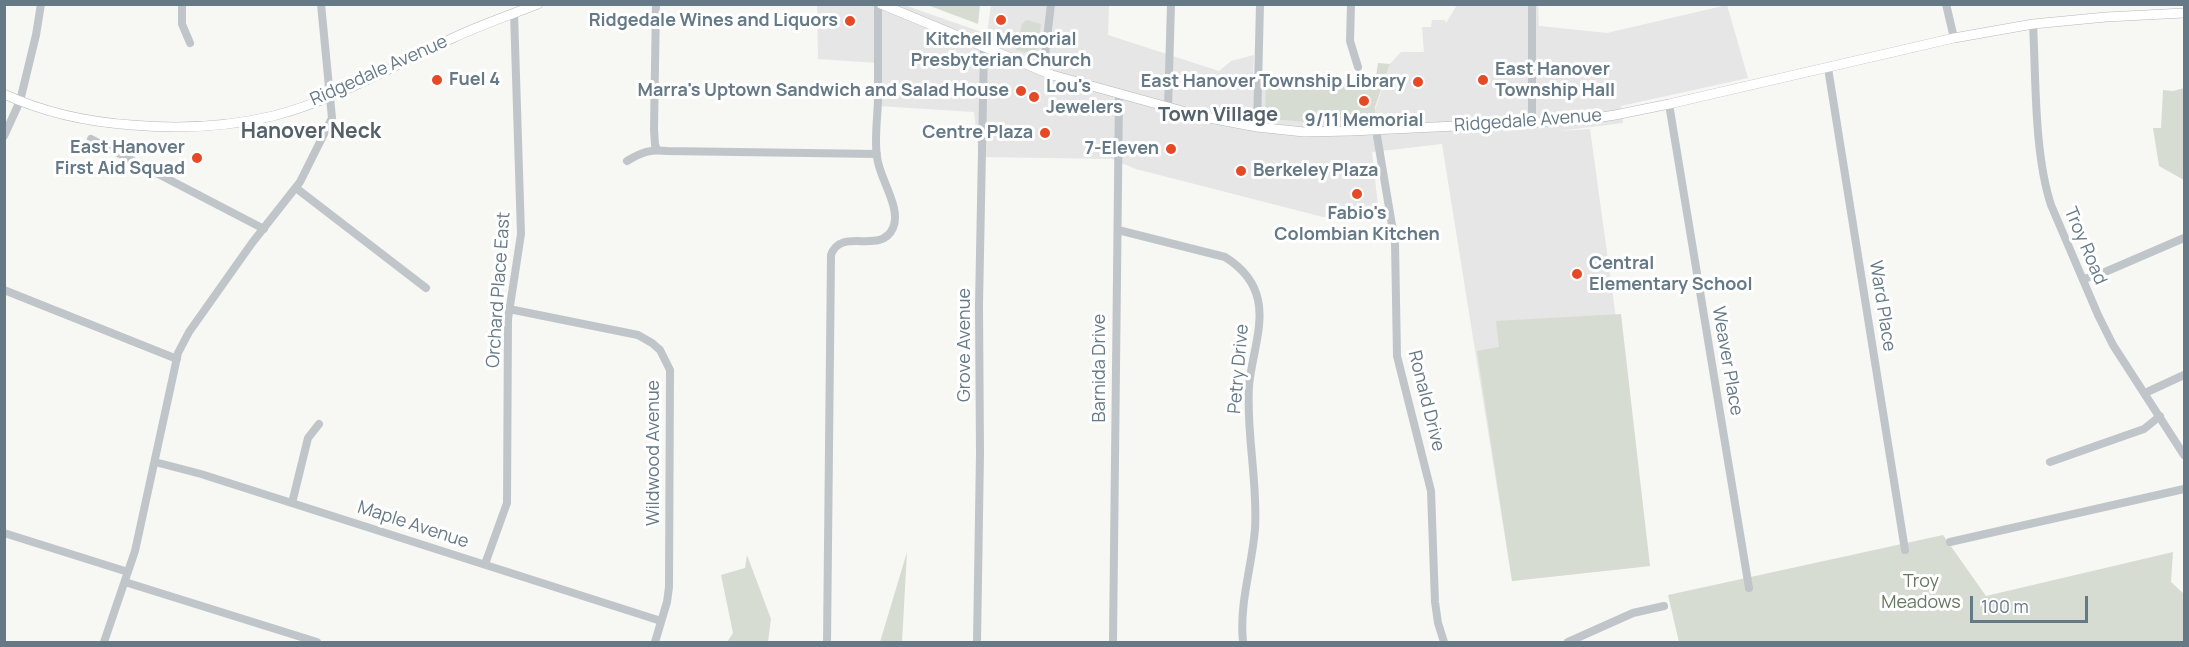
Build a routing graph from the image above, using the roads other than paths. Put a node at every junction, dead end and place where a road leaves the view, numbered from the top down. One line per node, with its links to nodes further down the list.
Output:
1 (41, 4): 25 (street)
2 (182, 4): 17 (street)
3 (321, 4): 24 (street)
4 (538, 4): 13 (main road, Ridgedale Avenue)
5 (657, 4): 33 (street)
6 (880, 4): 18 (main road, Ridgedale Avenue); 34 (street)
7 (1051, 4): 21 (street)
8 (1171, 4): 27 (street)
9 (1260, 4): 29 (street)
10 (1350, 4): 19 (street)
11 (1532, 4): 28 (street)
12 (1946, 4): 16 (street)
13 (514, 13): 24 (main road, Ridgedale Avenue); 43 (street, Orchard Place East)
14 (2184, 13): 15 (main road, Ridgedale Avenue)
15 (2033, 24): 16 (main road, Ridgedale Avenue); 40 (street, Troy Road)
16 (1953, 38): 20 (main road, Ridgedale Avenue)
17 (190, 43)
18 (984, 48): 21 (main road, Ridgedale Avenue); 68 (street, Grove Avenue)
19 (1358, 67)
20 (1828, 68): 26 (main road, Ridgedale Avenue); 56 (street, Ward Place)
21 (1043, 72): 23 (main road, Ridgedale Avenue)
22 (4, 94): 25 (main road, Ridgedale Avenue)
23 (1119, 94): 27 (main road, Ridgedale Avenue); 38 (street, Barnida Drive)
24 (330, 95): 25 (main road, Ridgedale Avenue); 36 (street)
25 (20, 101): 31 (street)
26 (1669, 104): 28 (main road, Ridgedale Avenue); 60 (street, Weaver Place)
27 (1168, 108): 29 (main road, Ridgedale Avenue)
28 (1532, 121): 30 (main road, Ridgedale Avenue)
29 (1257, 127): 30 (main road, Ridgedale Avenue)
30 (1376, 130): 71 (street, Ronald Drive)
31 (4, 136)
32 (91, 139): 37 (street)
33 (657, 149): 34 (street); 35 (street)
34 (877, 154): 67 (street)
35 (627, 161)
36 (296, 188): 37 (street); 41 (street)
37 (264, 229): 44 (street)
38 (1118, 230): 69 (street, Barnida Drive); 70 (street, Petry Drive)
39 (2184, 238): 40 (street)
40 (2083, 279): 46 (street, Troy Road)
41 (426, 288)
42 (4, 290): 44 (street)
43 (509, 309): 57 (street, Orchard Place East); 62 (street, Wildwood Avenue)
44 (177, 359): 50 (street)
45 (2184, 375): 46 (street)
46 (2145, 393): 47 (street, Troy Road)
47 (2160, 417): 49 (street, Troy Road); 51 (street)
48 (319, 424): 53 (street)
49 (2184, 455)
50 (154, 462): 53 (street, Maple Avenue); 58 (street)
51 (2050, 462)
52 (2184, 489): 55 (street)
53 (292, 503): 57 (street, Maple Avenue)
54 (4, 533): 58 (street)
55 (1950, 542)
56 (1905, 550)
57 (485, 564): 62 (street, Maple Avenue)
58 (128, 572): 59 (street)
59 (125, 582): 63 (street); 64 (street)
60 (1749, 588)
61 (1664, 606): 72 (street)
62 (661, 621): 66 (street, Wildwood Avenue)
63 (294, 639): 65 (street)
64 (104, 642)
65 (317, 642)
66 (655, 642)
67 (826, 642)
68 (977, 642)
69 (1113, 642)
70 (1243, 642)
71 (1444, 642)
72 (1568, 642)

